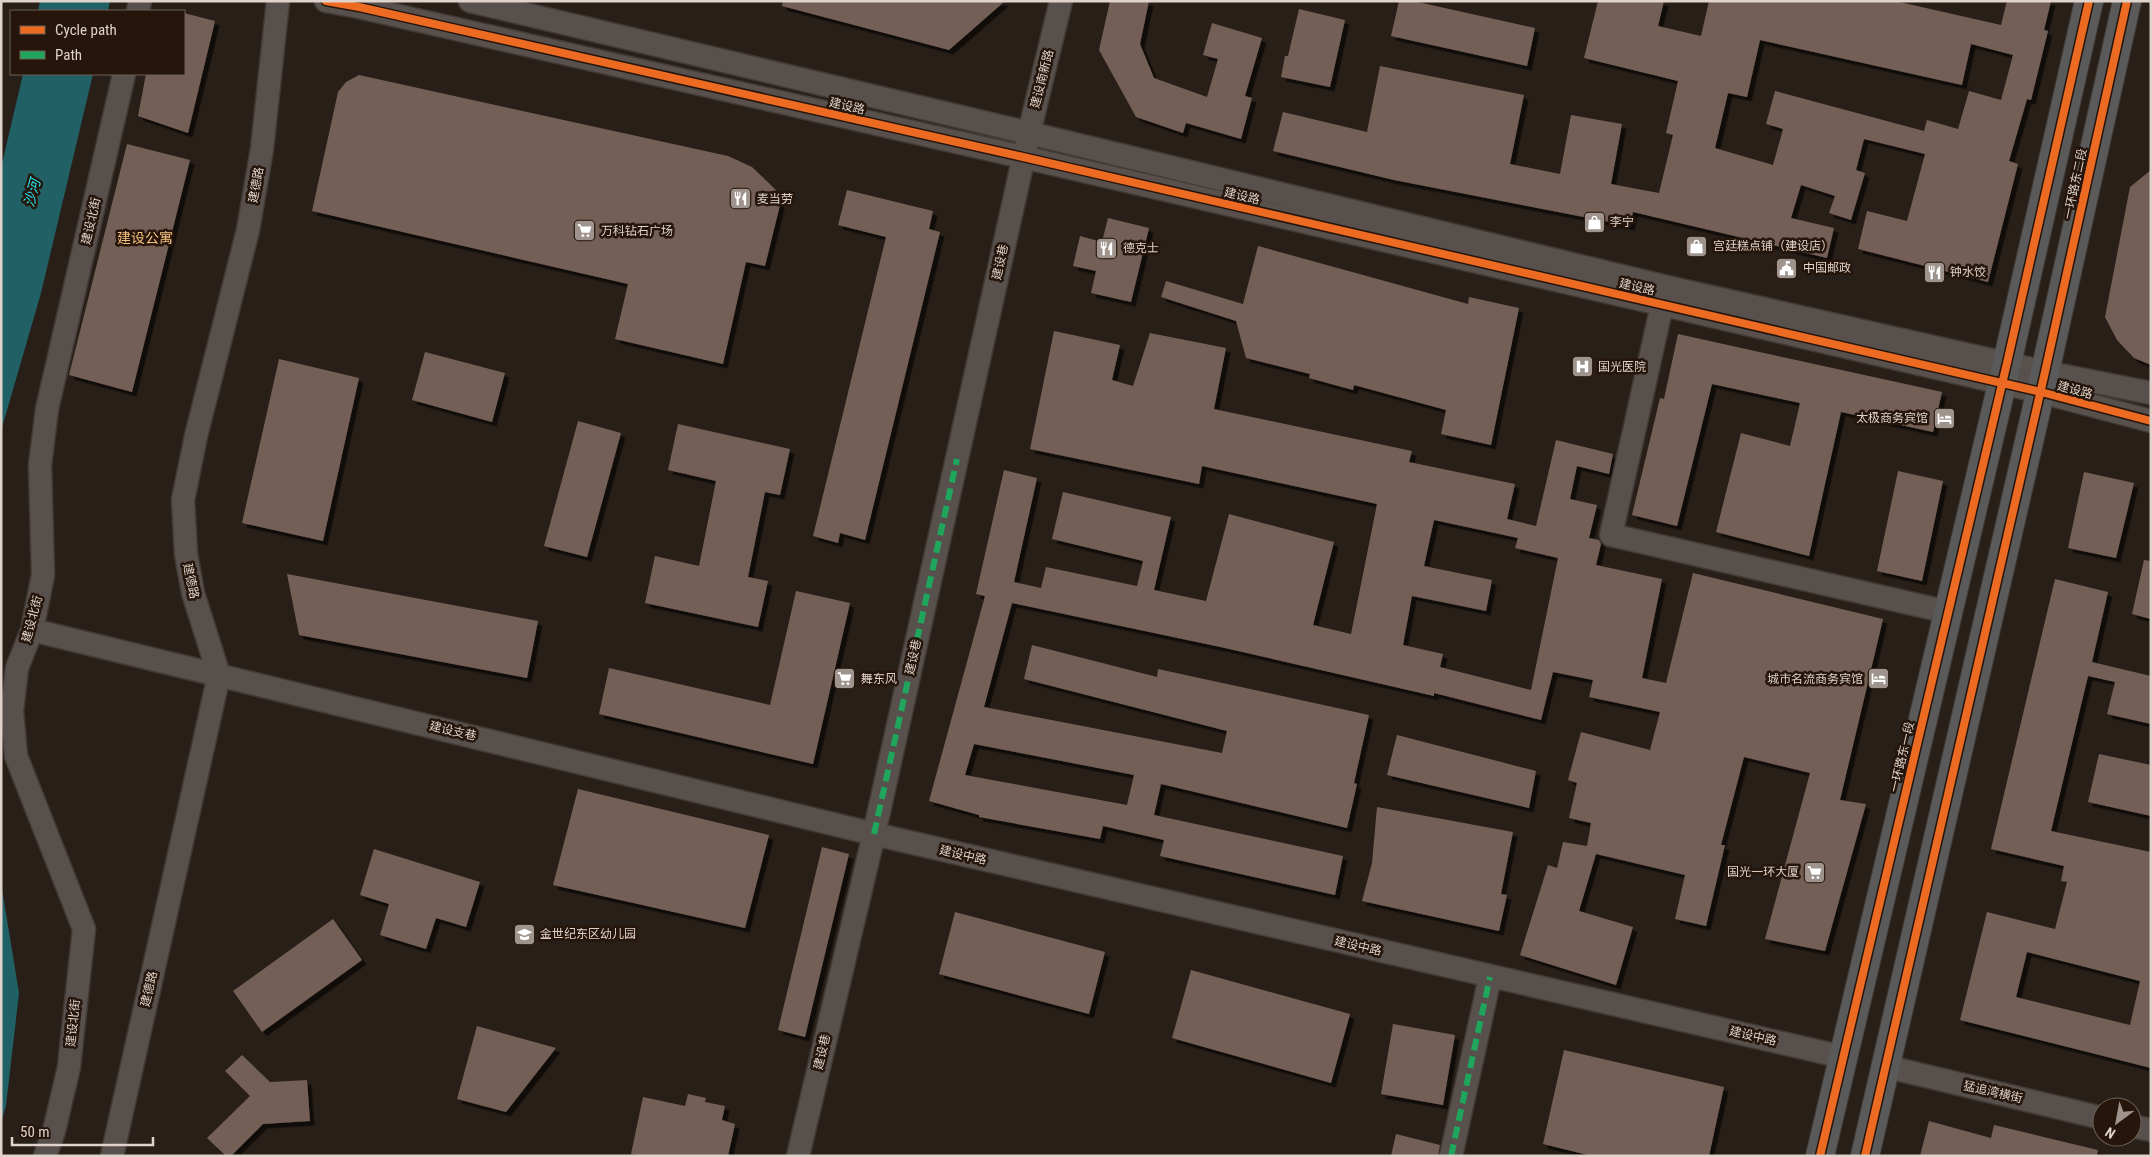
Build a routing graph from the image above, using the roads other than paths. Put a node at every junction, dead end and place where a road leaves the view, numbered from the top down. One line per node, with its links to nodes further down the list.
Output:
1 (278, 1): 17 (street, 建德路)
2 (326, 1): 9 (street, 建设路)
3 (470, 1): 8 (street, 建设路)
4 (1061, 1): 8 (street, 建设南新路)
5 (2089, 1): 11 (main road)
6 (2127, 1): 12 (main road, 一环路东二段)
7 (124, 75): 16 (street, 建设北街)
8 (1029, 133): 9 (street, 建设南新路); 11 (street, 建设路)
9 (1023, 157): 10 (street, 建设路); 18 (street, 建设巷)
10 (1662, 305): 11 (street, 建设路); 15 (street)
11 (2005, 373): 12 (street, 建设路); 15 (main road, 一环路东一段)
12 (2043, 382): 13 (street, 建设路); 14 (street, 建设路); 21 (main road)
13 (2151, 393)
14 (2151, 421)
15 (1948, 612): 20 (main road, 一环路东一段)
16 (32, 630): 17 (street, 建设支巷); 23 (street, 建设北街)
17 (219, 675): 18 (street, 建设支巷); 24 (street, 建德路)
18 (874, 834): 19 (street, 建设中路); 25 (street, 建设巷)
19 (1490, 977): 20 (street, 建设中路); 26 (street)
20 (1843, 1057): 27 (main road, 一环路东一段)
21 (1884, 1066): 22 (street, 猛追湾横街); 28 (main road)
22 (2092, 1116)
23 (45, 1156)
24 (112, 1156)
25 (798, 1156)
26 (1451, 1156)
27 (1820, 1156)
28 (1865, 1156)

